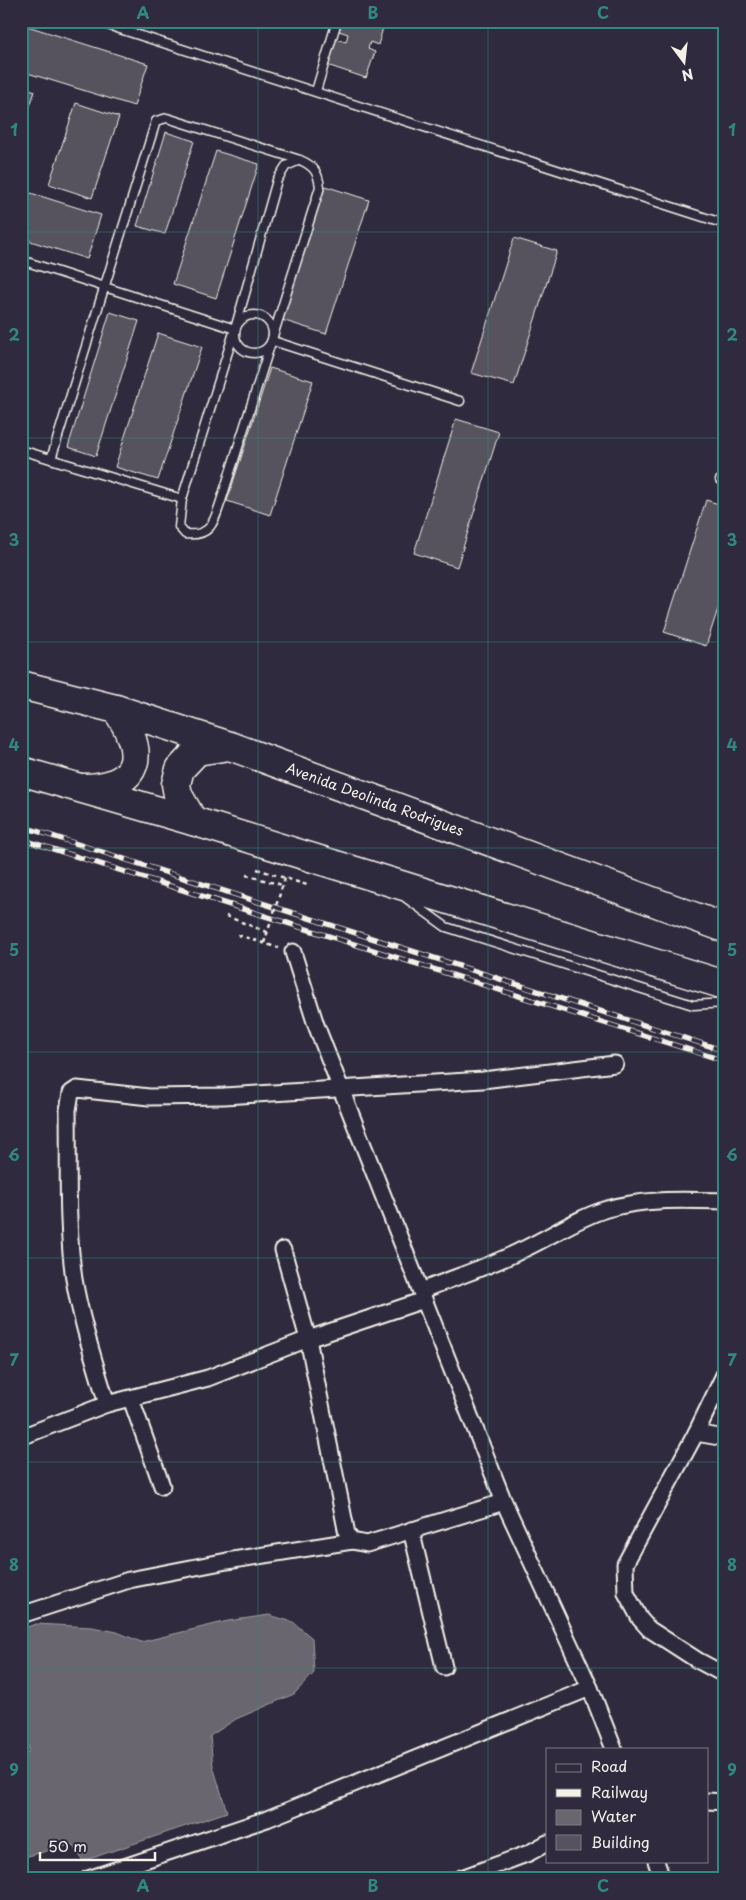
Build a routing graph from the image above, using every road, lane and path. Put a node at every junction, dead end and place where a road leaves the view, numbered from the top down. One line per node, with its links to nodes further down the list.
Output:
1 (95, 21): 3 (lane)
2 (337, 21): 3 (lane)
3 (316, 91): 5 (lane)
4 (300, 160): 7 (lane); 8 (lane); 9 (lane)
5 (725, 224)
6 (21, 260): 7 (lane)
7 (105, 288): 8 (lane); 12 (lane)
8 (235, 329): 9 (lane); 9 (lane); 13 (lane)
9 (272, 341): 10 (lane); 13 (lane)
10 (460, 401)
11 (21, 450): 12 (lane)
12 (51, 459): 13 (lane)
13 (182, 500)
14 (21, 685): 15 (highway, Avenida Deolinda Rodrigues)
15 (116, 709): 16 (highway, Avenida Deolinda Rodrigues); 18 (highway)
16 (230, 746): 19 (highway); 27 (highway, Avenida Deolinda Rodrigues)
17 (21, 771): 18 (highway)
18 (76, 788): 19 (highway)
19 (194, 821): 23 (highway)
20 (257, 869): 22 (path)
21 (246, 875): 24 (path)
22 (285, 878): 24 (path, bridge); 25 (path)
23 (378, 878): 32 (highway); 33 (lane)
24 (282, 885): 28 (path, bridge)
25 (310, 886)
26 (226, 916): 28 (path)
27 (725, 928)
28 (267, 932): 30 (path, bridge)
29 (238, 935): 30 (path)
30 (264, 943): 31 (path)
31 (292, 952): 35 (street)
32 (725, 985)
33 (725, 1003)
34 (616, 1064): 35 (street)
35 (340, 1089): 38 (street); 42 (street)
36 (725, 1201): 38 (street)
37 (282, 1250): 39 (street)
38 (423, 1296): 39 (street); 47 (street)
39 (308, 1339): 41 (street); 49 (street)
40 (725, 1373): 43 (street)
41 (130, 1399): 42 (street); 46 (street)
42 (107, 1404): 44 (street)
43 (696, 1433): 45 (street); 52 (street)
44 (21, 1438)
45 (725, 1438)
46 (162, 1486)
47 (504, 1502): 48 (street); 53 (street)
48 (411, 1530): 49 (street); 51 (street)
49 (352, 1541): 50 (street)
50 (21, 1615)
51 (444, 1667)
52 (725, 1675)
53 (590, 1688): 54 (street); 59 (street)
54 (614, 1748)
55 (708, 1801): 56 (street)
56 (725, 1802)
57 (546, 1843): 60 (street)
58 (656, 1862): 61 (street)
59 (88, 1879)
60 (459, 1879)
61 (662, 1879)

